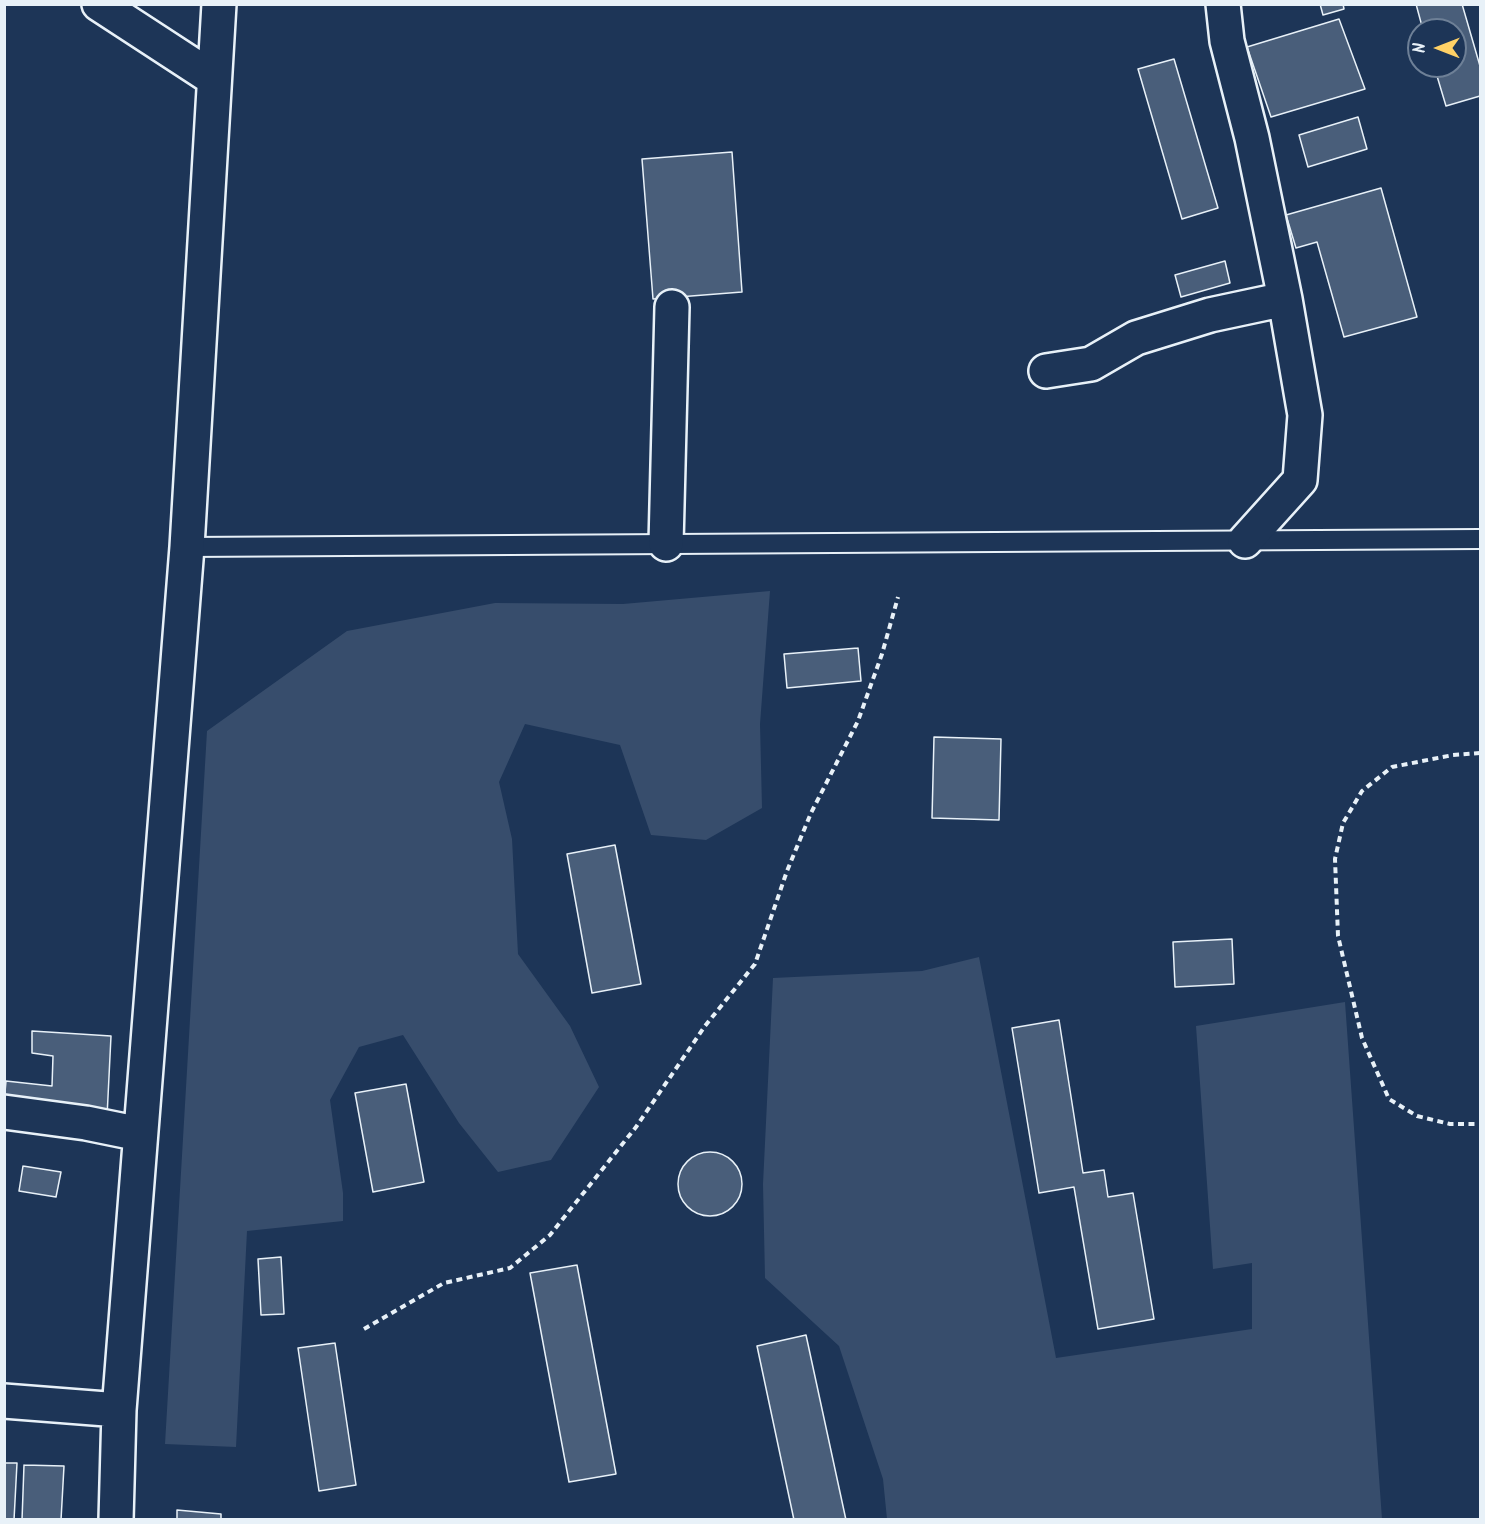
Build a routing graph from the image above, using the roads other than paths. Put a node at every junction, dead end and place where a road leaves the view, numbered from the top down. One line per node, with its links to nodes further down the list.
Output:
1 (99, 4): 4 (street)
2 (219, 4): 4 (street)
3 (1223, 4): 5 (street)
4 (214, 80): 11 (street)
5 (1286, 299): 7 (street); 9 (street)
6 (672, 307): 10 (street)
7 (1046, 371)
8 (1480, 539): 9 (lane)
9 (1245, 541): 10 (lane)
10 (666, 544): 11 (lane)
11 (187, 548): 13 (street)
12 (4, 1112): 13 (street)
13 (140, 1134): 15 (street)
14 (4, 1401): 15 (street)
15 (119, 1410): 16 (street)
16 (116, 1520)

